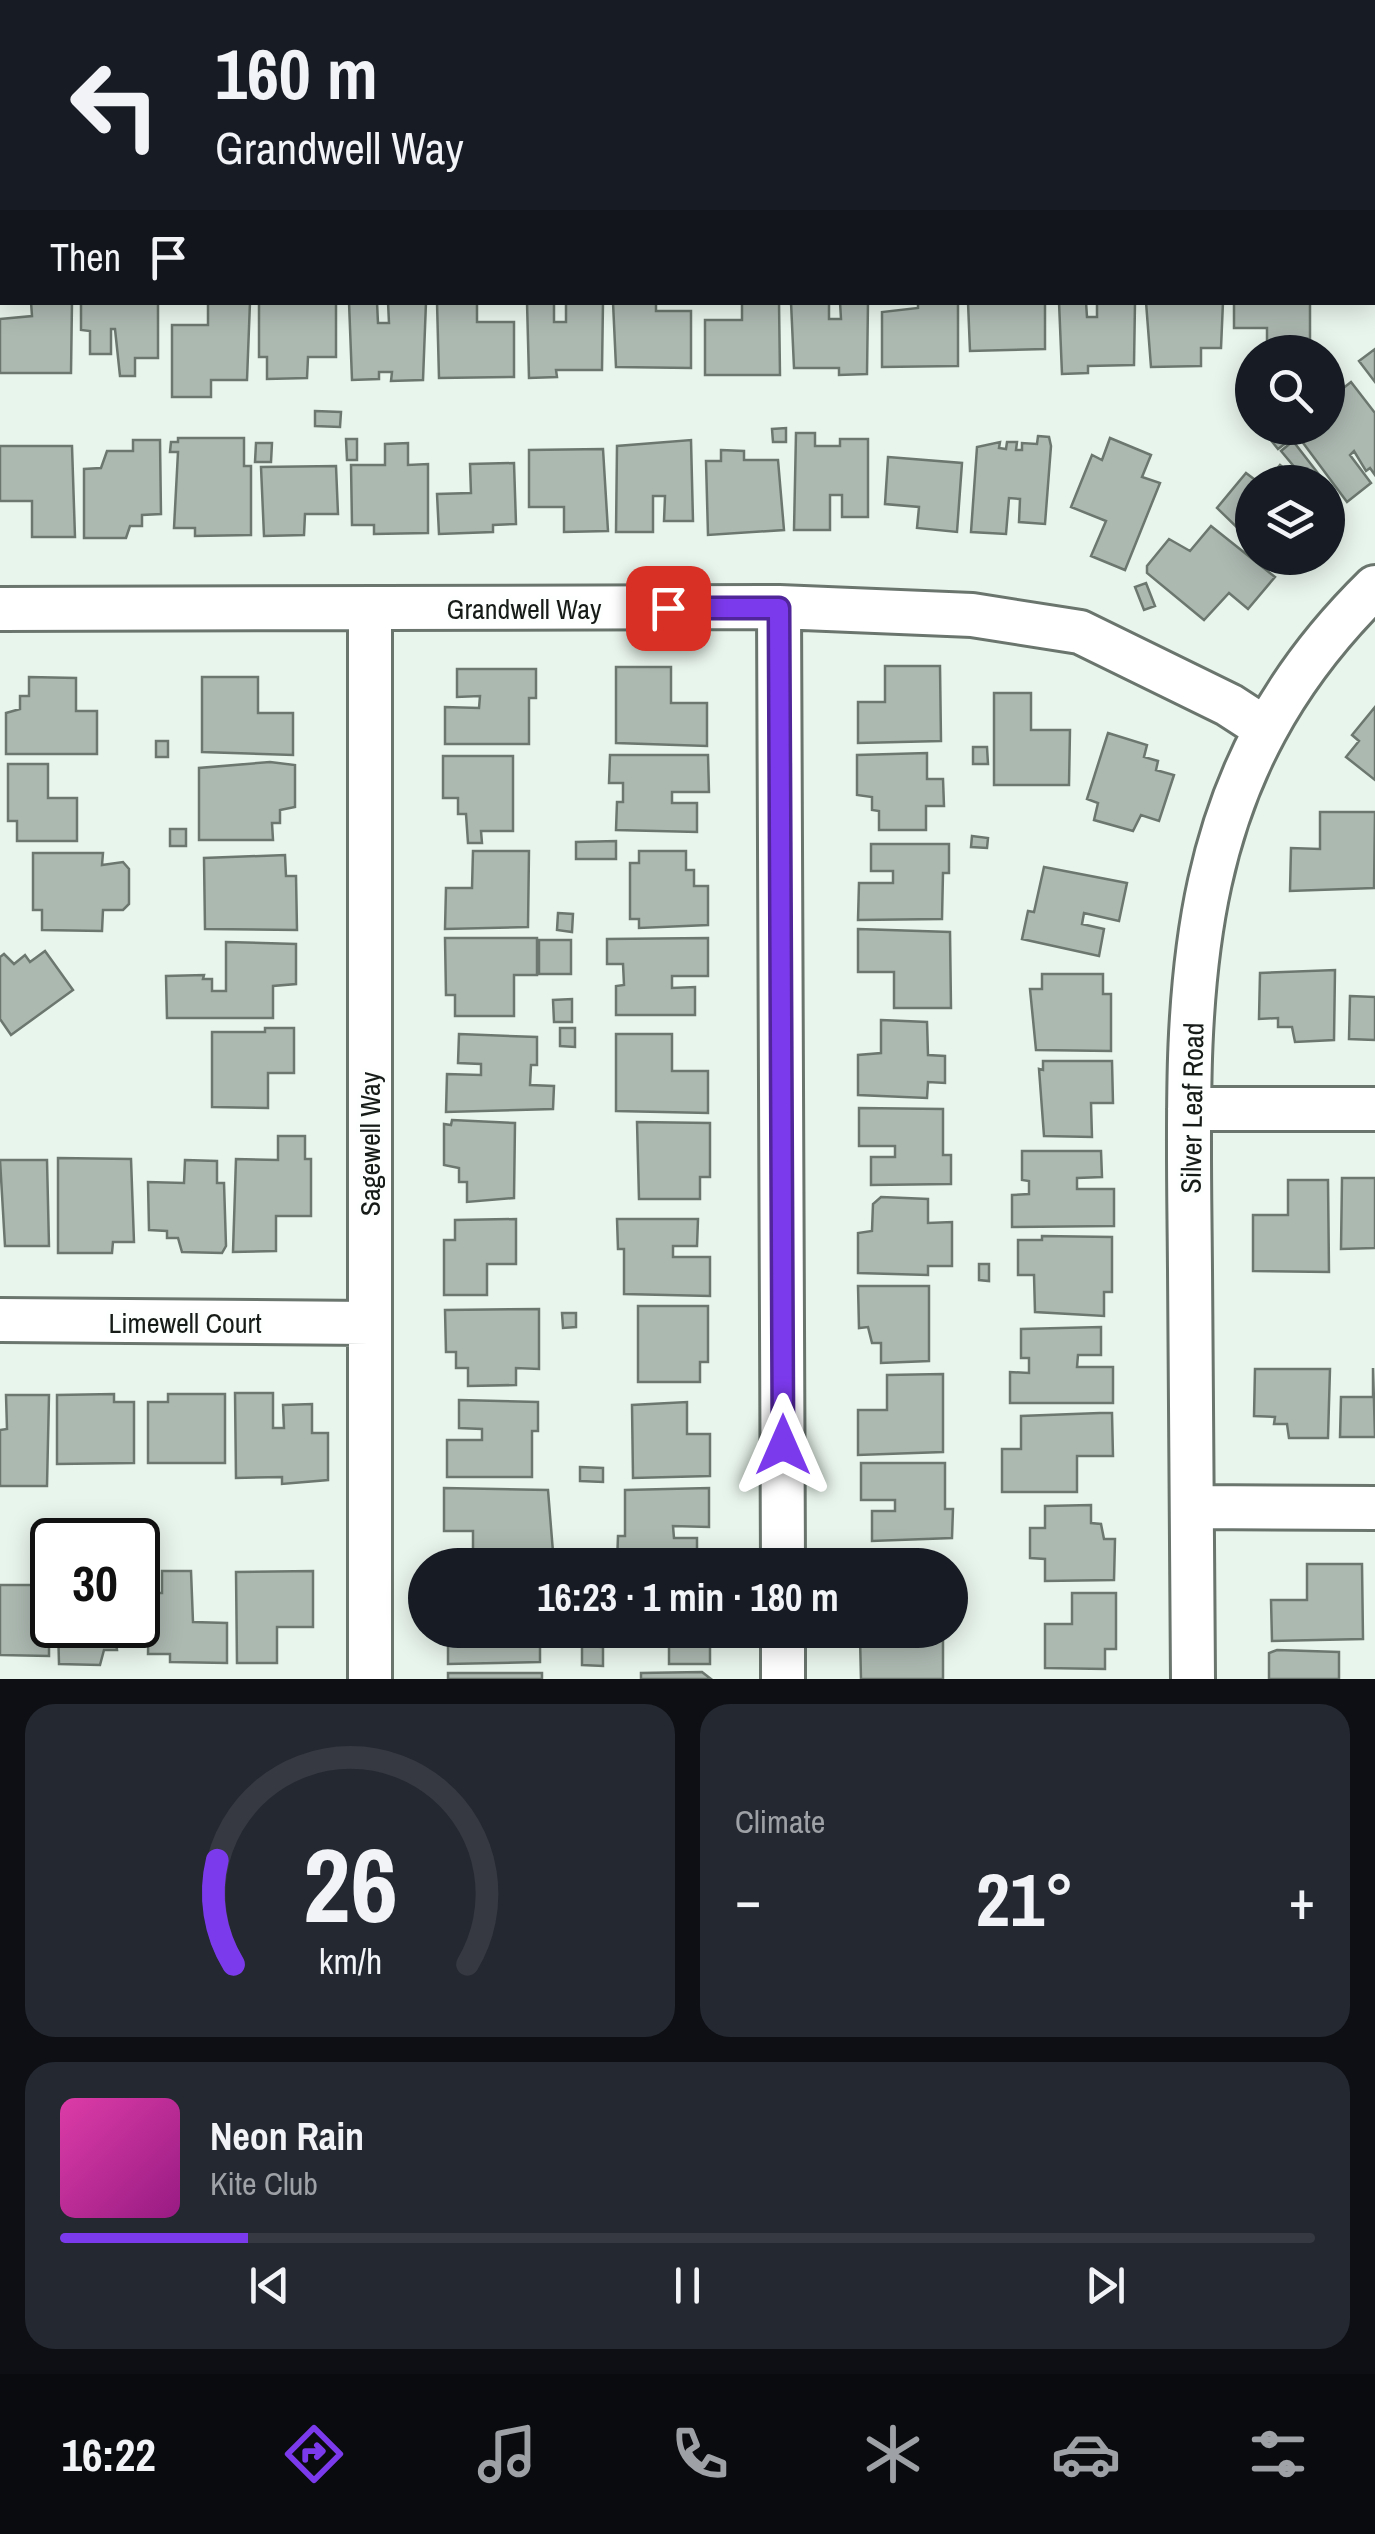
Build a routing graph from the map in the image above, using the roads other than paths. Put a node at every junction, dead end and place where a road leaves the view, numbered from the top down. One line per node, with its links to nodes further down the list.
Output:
1 (1375, 587): 5 (street, Silver Leaf Road)
2 (779, 608): 4 (street, Grandwell Way); 5 (street, Grandwell Way); 12 (street)
3 (0, 609): 4 (street, Grandwell Way)
4 (370, 610): 9 (street, Sagewell Way)
5 (1264, 727): 7 (street, Silver Leaf Road)
6 (1375, 1108): 7 (street)
7 (1189, 1109): 10 (street, Silver Leaf Road)
8 (0, 1320): 9 (street, Limewell Court)
9 (370, 1323): 14 (street, Sagewell Way)
10 (1193, 1508): 11 (street); 16 (street, Silver Leaf Road)
11 (1375, 1508)
12 (783, 1548)
13 (783, 1648): 15 (street)
14 (370, 1679)
15 (784, 1679)
16 (1193, 1679)

